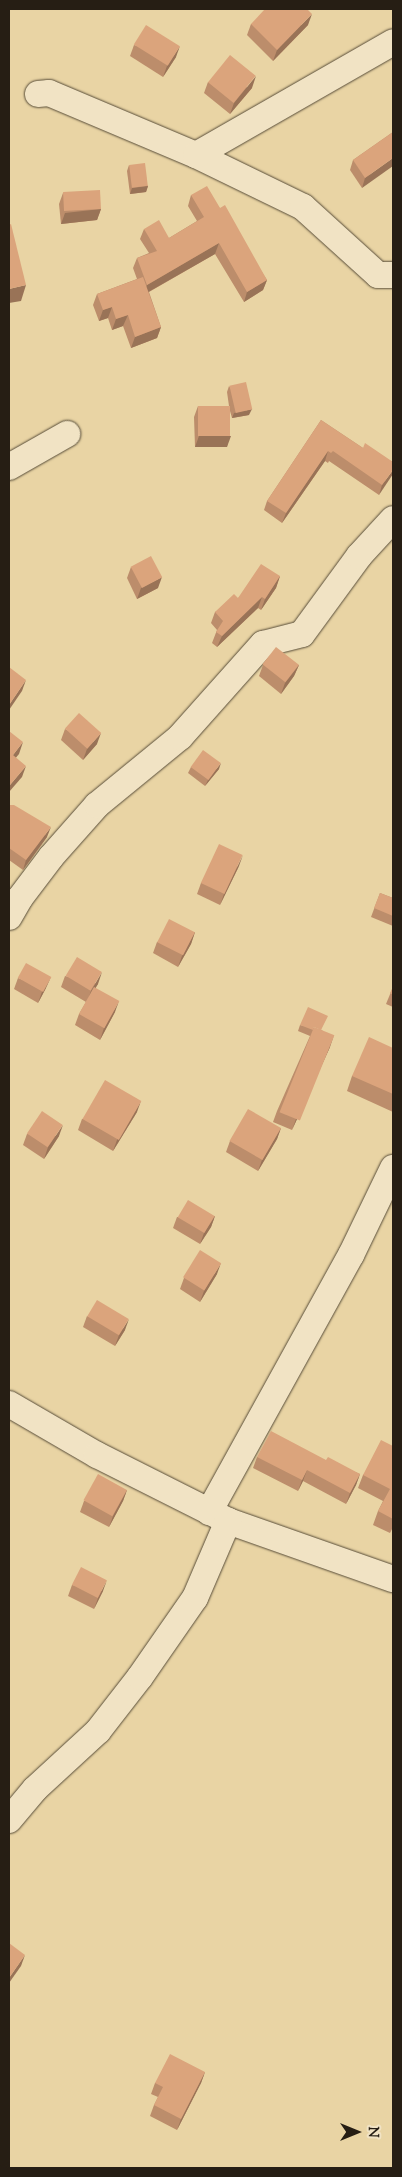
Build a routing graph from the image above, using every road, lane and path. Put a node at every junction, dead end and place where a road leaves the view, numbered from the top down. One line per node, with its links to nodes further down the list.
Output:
1 (393, 42): 3 (street)
2 (38, 94): 3 (street)
3 (196, 155): 4 (street)
4 (393, 275)
5 (67, 434): 6 (street)
6 (9, 467)
7 (393, 519): 8 (street)
8 (9, 917)
9 (393, 1168): 11 (street)
10 (9, 1404): 11 (street)
11 (219, 1517): 12 (street); 13 (street)
12 (393, 1579)
13 (9, 1820)

